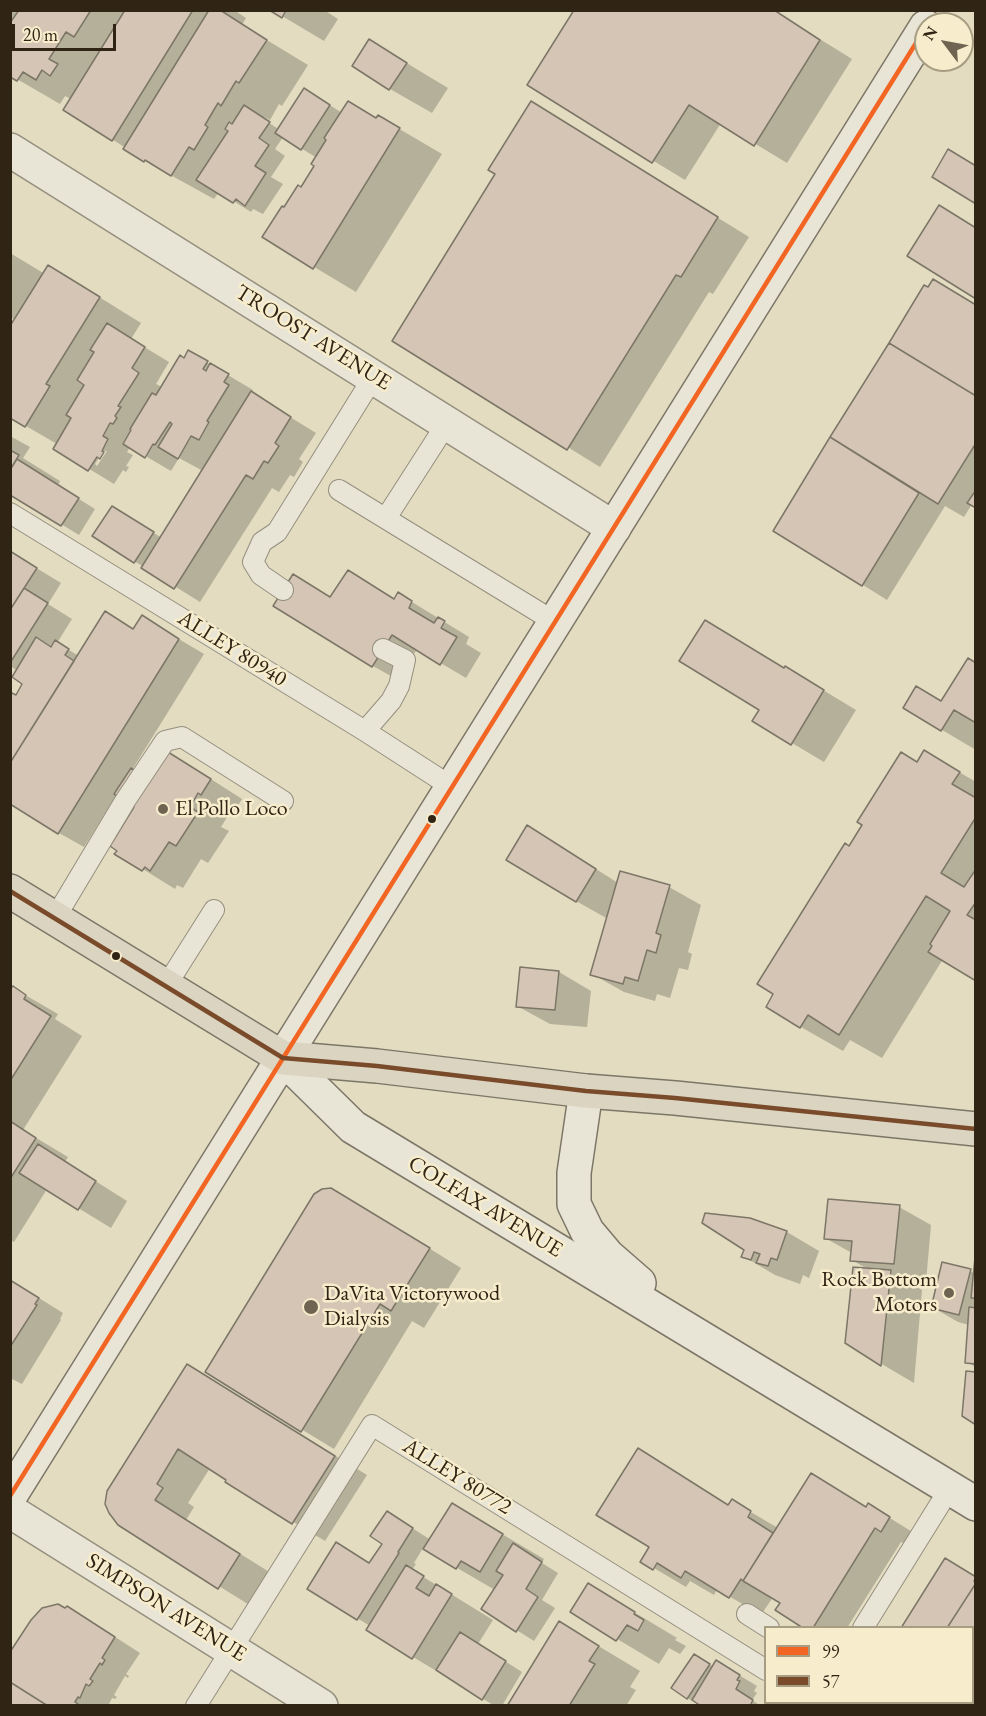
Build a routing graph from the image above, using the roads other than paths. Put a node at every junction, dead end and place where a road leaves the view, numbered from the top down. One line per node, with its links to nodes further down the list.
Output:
1 (914, 47): 8 (main road)
2 (10, 150): 3 (main road, TROOST AVENUE)
3 (374, 376): 4 (main road, TROOST AVENUE); 9 (lane)
4 (447, 423): 7 (lane); 8 (main road, TROOST AVENUE)
5 (339, 489): 7 (lane)
6 (10, 513): 12 (lane, ALLEY 80940)
7 (387, 518): 10 (lane)
8 (614, 528): 10 (main road)
9 (283, 590)
10 (555, 622): 13 (main road)
11 (383, 649): 12 (lane)
12 (365, 731): 13 (lane, ALLEY 80940)
13 (452, 787): 19 (main road)
14 (283, 801): 17 (lane)
15 (10, 891): 17 (main road)
16 (214, 910): 18 (lane)
17 (55, 918): 18 (main road)
18 (166, 986): 19 (main road)
19 (284, 1058): 20 (main road); 22 (main road, COLFAX AVENUE); 23 (main road)
20 (586, 1091): 21 (main road); 22 (main road, COLFAX AVENUE)
21 (975, 1129)
22 (702, 1337): 24 (main road, COLFAX AVENUE)
23 (10, 1496)
24 (963, 1496): 28 (lane)
25 (10, 1511): 29 (main road, SIMPSON AVENUE)
26 (747, 1614): 27 (lane)
27 (766, 1626)
28 (865, 1626)
29 (232, 1649): 30 (lane, ALLEY 80772); 31 (lane); 32 (main road, SIMPSON AVENUE)
30 (764, 1669)
31 (196, 1706)
32 (321, 1706)

